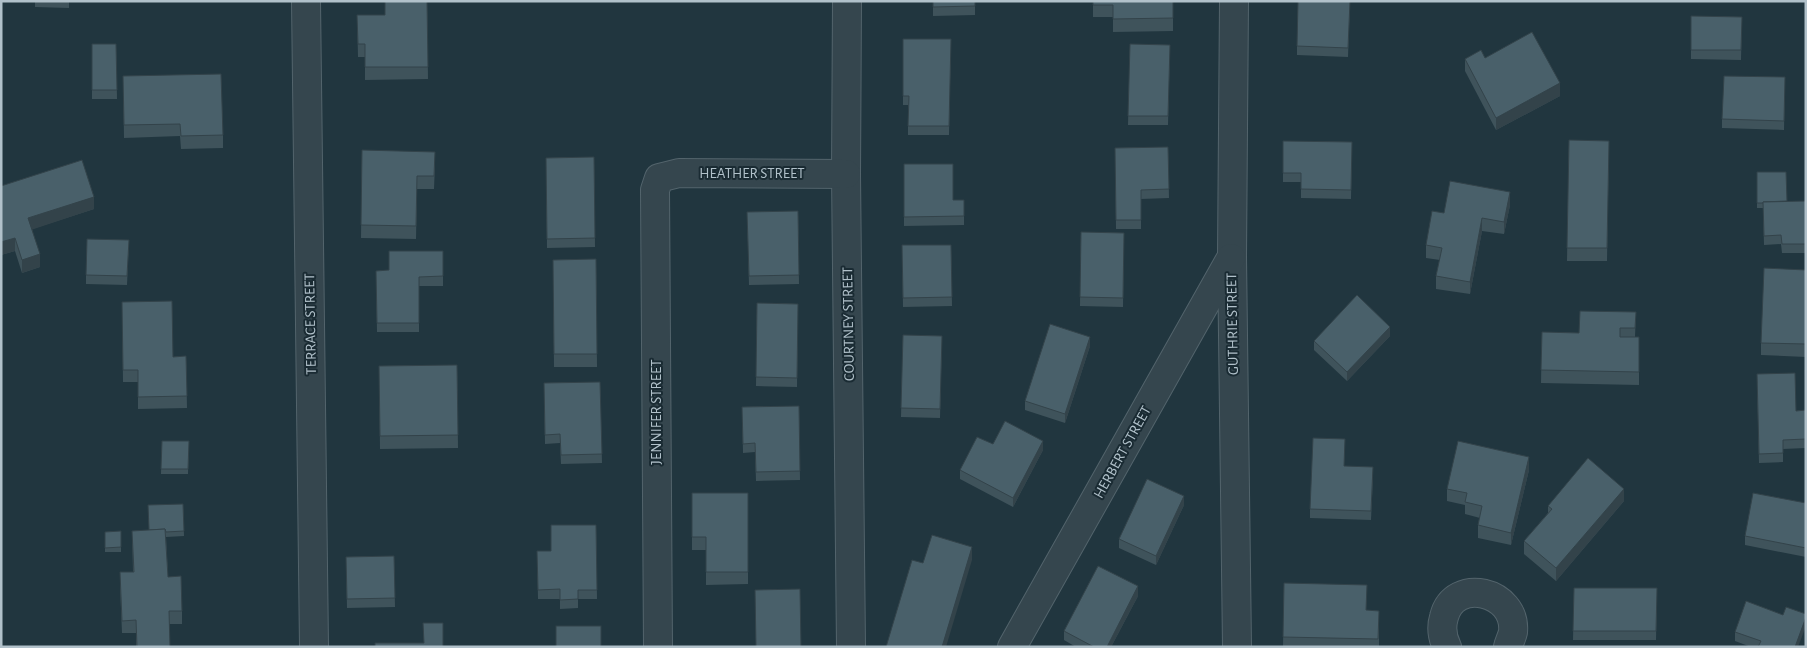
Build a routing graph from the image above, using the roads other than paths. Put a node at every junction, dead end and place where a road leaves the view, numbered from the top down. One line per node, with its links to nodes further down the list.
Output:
1 (306, 1): 7 (street, TERRACE STREET)
2 (847, 1): 4 (street, COURTNEY STREET)
3 (1234, 1): 6 (street, GUTHRIE STREET)
4 (846, 174): 5 (street, HEATHER STREET); 9 (street, COURTNEY STREET)
5 (659, 178): 8 (street, JENNIFER STREET)
6 (1232, 257): 10 (street, HERBERT STREET); 11 (street, GUTHRIE STREET)
7 (314, 647)
8 (658, 647)
9 (851, 647)
10 (1012, 647)
11 (1237, 647)
12 (1447, 647): 13 (street)
13 (1508, 647)

